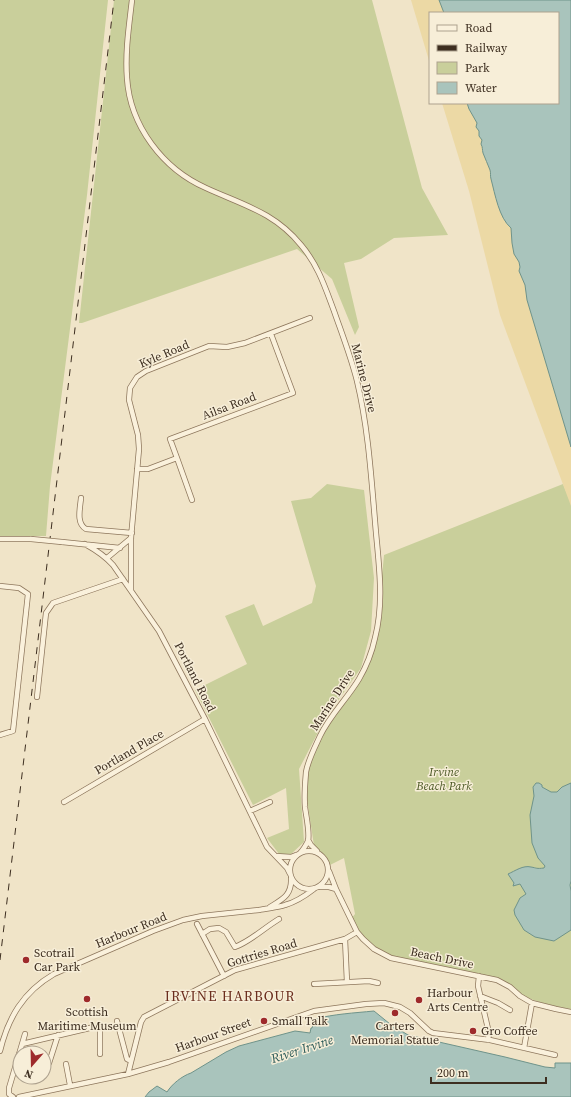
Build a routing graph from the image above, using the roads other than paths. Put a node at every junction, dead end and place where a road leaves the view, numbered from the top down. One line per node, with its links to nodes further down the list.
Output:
1 (132, 0): 22 (street, Marine Drive)
2 (310, 318): 3 (street, Kyle Road)
3 (271, 334): 4 (street, Ailsa Road); 5 (street, Kyle Road)
4 (177, 458): 5 (street); 7 (street)
5 (137, 469): 8 (street, Kyle Road)
6 (81, 498): 8 (street)
7 (192, 500)
8 (132, 536): 11 (street); 15 (street, Kyle Road)
9 (0, 539): 10 (street, Portland Road, bridge)
10 (85, 544): 11 (street); 12 (street, Portland Road)
11 (120, 548): 12 (street)
12 (107, 558): 13 (street, Portland Road)
13 (123, 579): 15 (street, Portland Road); 16 (street)
14 (0, 586): 18 (street)
15 (131, 590): 17 (street, Portland Road)
16 (37, 697)
17 (205, 719): 19 (street, Portland Place); 21 (street, Portland Road)
18 (0, 735)
19 (64, 802)
20 (270, 802): 21 (street)
21 (250, 811): 25 (street, Portland Road)
22 (308, 840): 23 (street); 24 (street)
23 (298, 854): 24 (street); 25 (street); 27 (street)
24 (321, 855): 26 (street)
25 (276, 856): 27 (street, Portland Road)
26 (329, 872): 28 (street); 30 (street, Beach Drive)
27 (291, 876): 29 (street); 31 (street, Harbour Road)
28 (319, 887): 29 (street); 30 (street)
29 (314, 889): 31 (street, Harbour Road)
30 (336, 889): 34 (street, Beach Drive)
31 (268, 907): 52 (street, Harbour Road)
32 (279, 918): 35 (street)
33 (197, 924): 35 (street)
34 (356, 932): 36 (street, Gottries Road); 38 (street, Beach Drive)
35 (202, 934): 37 (street)
36 (345, 939): 37 (street, Gottries Road); 39 (street)
37 (224, 976): 56 (street, Gottries Road)
38 (479, 976): 42 (street); 43 (street, Beach Drive)
39 (347, 982): 40 (street); 41 (street)
40 (378, 983)
41 (314, 984)
42 (480, 996): 44 (street); 49 (street)
43 (532, 1003): 45 (street, Beach Drive); 51 (street)
44 (510, 1010)
45 (571, 1012)
46 (117, 1021): 56 (street)
47 (25, 1034): 50 (street)
48 (58, 1035): 50 (street); 53 (street); 54 (street)
49 (488, 1040): 51 (street, Harbour Street); 58 (street, Harbour Street)
50 (22, 1044): 60 (street)
51 (524, 1048): 55 (street, Harbour Street)
52 (0, 1051)
53 (52, 1054)
54 (100, 1054)
55 (555, 1055)
56 (131, 1061): 58 (street, Gottries Road)
57 (66, 1064): 59 (street)
58 (128, 1074): 59 (street, Harbour Street)
59 (70, 1085): 60 (street, Harbour Street)
60 (17, 1097)

